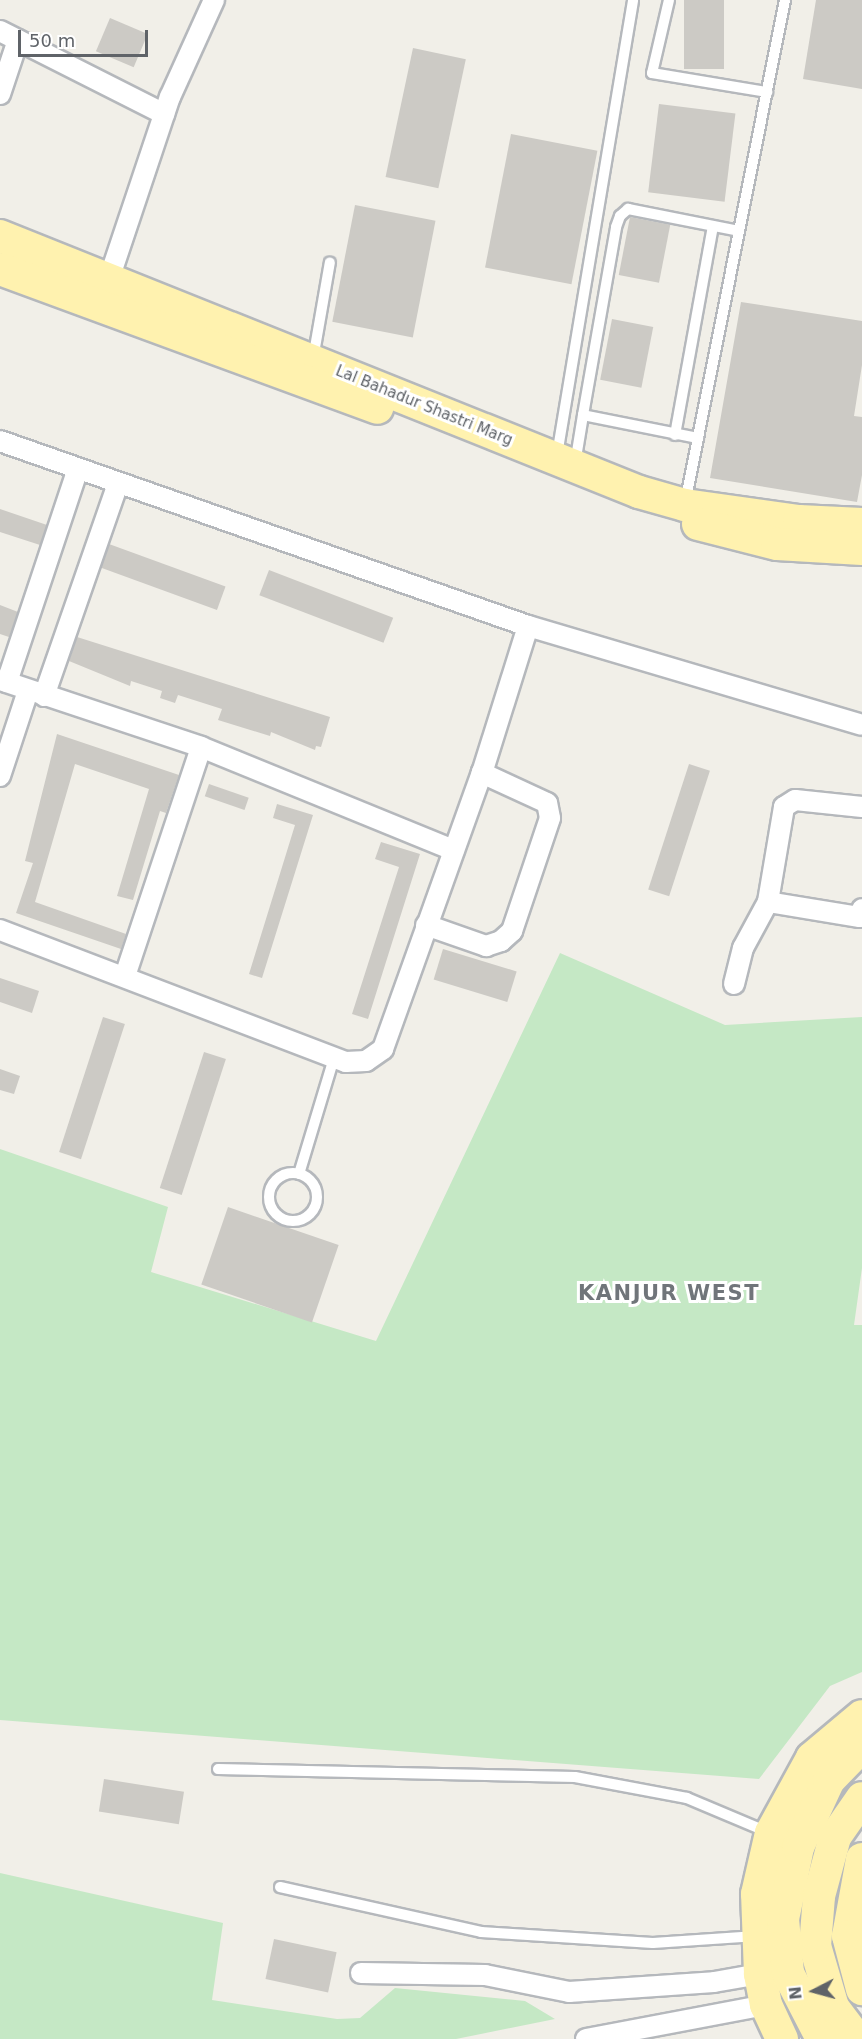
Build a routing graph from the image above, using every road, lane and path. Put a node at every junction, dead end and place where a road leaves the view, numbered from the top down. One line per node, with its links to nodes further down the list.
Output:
1 (214, 0): 9 (street)
2 (633, 0): 21 (lane)
3 (669, 0): 7 (lane)
4 (785, 0): 7 (lane)
5 (0, 31): 6 (street)
6 (18, 40): 8 (street); 9 (street)
7 (767, 92): 11 (lane)
8 (0, 94)
9 (164, 114): 15 (street)
10 (713, 226): 11 (lane); 17 (lane); 18 (lane)
11 (739, 231): 19 (lane)
12 (0, 236): 15 (main road, Lal Bahadur Shastri Marg)
13 (330, 262): 16 (lane)
14 (0, 269): 24 (main road, Lal Bahadur Shastri Marg)
15 (109, 279): 16 (main road, Lal Bahadur Shastri Marg)
16 (312, 360): 21 (main road, Lal Bahadur Shastri Marg)
17 (584, 416): 18 (lane); 21 (lane)
18 (675, 435): 19 (lane)
19 (698, 438): 24 (lane)
20 (0, 441): 22 (street)
21 (566, 464): 24 (main road, Lal Bahadur Shastri Marg)
22 (78, 469): 23 (street); 28 (street)
23 (118, 483): 27 (street); 29 (street)
24 (684, 513): 25 (main road, Lal Bahadur Shastri Marg); 26 (main road, Lal Bahadur Shastri Marg)
25 (862, 524)
26 (862, 549)
27 (528, 626): 30 (street); 32 (street)
28 (3, 681): 29 (street)
29 (36, 693): 31 (street); 33 (street)
30 (862, 725)
31 (201, 747): 35 (street); 40 (street)
32 (482, 773): 35 (street); 38 (street)
33 (0, 776)
34 (862, 807): 36 (street)
35 (454, 850): 38 (street)
36 (768, 902): 37 (street); 41 (street)
37 (861, 915)
38 (426, 925): 42 (street)
39 (0, 930): 40 (street)
40 (125, 976): 42 (street)
41 (734, 984)
42 (334, 1058): 43 (lane)
43 (299, 1174): 43 (lane)
44 (862, 1716): 48 (main road)
45 (862, 1746): 59 (main road)
46 (218, 1769): 48 (lane)
47 (862, 1798): 60 (main road)
48 (771, 1833): 52 (main road)
49 (862, 1859): 51 (main road)
50 (280, 1887): 52 (lane)
51 (857, 1901): 55 (main road)
52 (759, 1936): 54 (main road)
53 (361, 1973): 54 (street)
54 (760, 1974): 56 (main road)
55 (862, 1989)
56 (766, 2005): 57 (street); 58 (main road)
57 (586, 2039)
58 (782, 2039)
59 (822, 2039)
60 (857, 2039)

